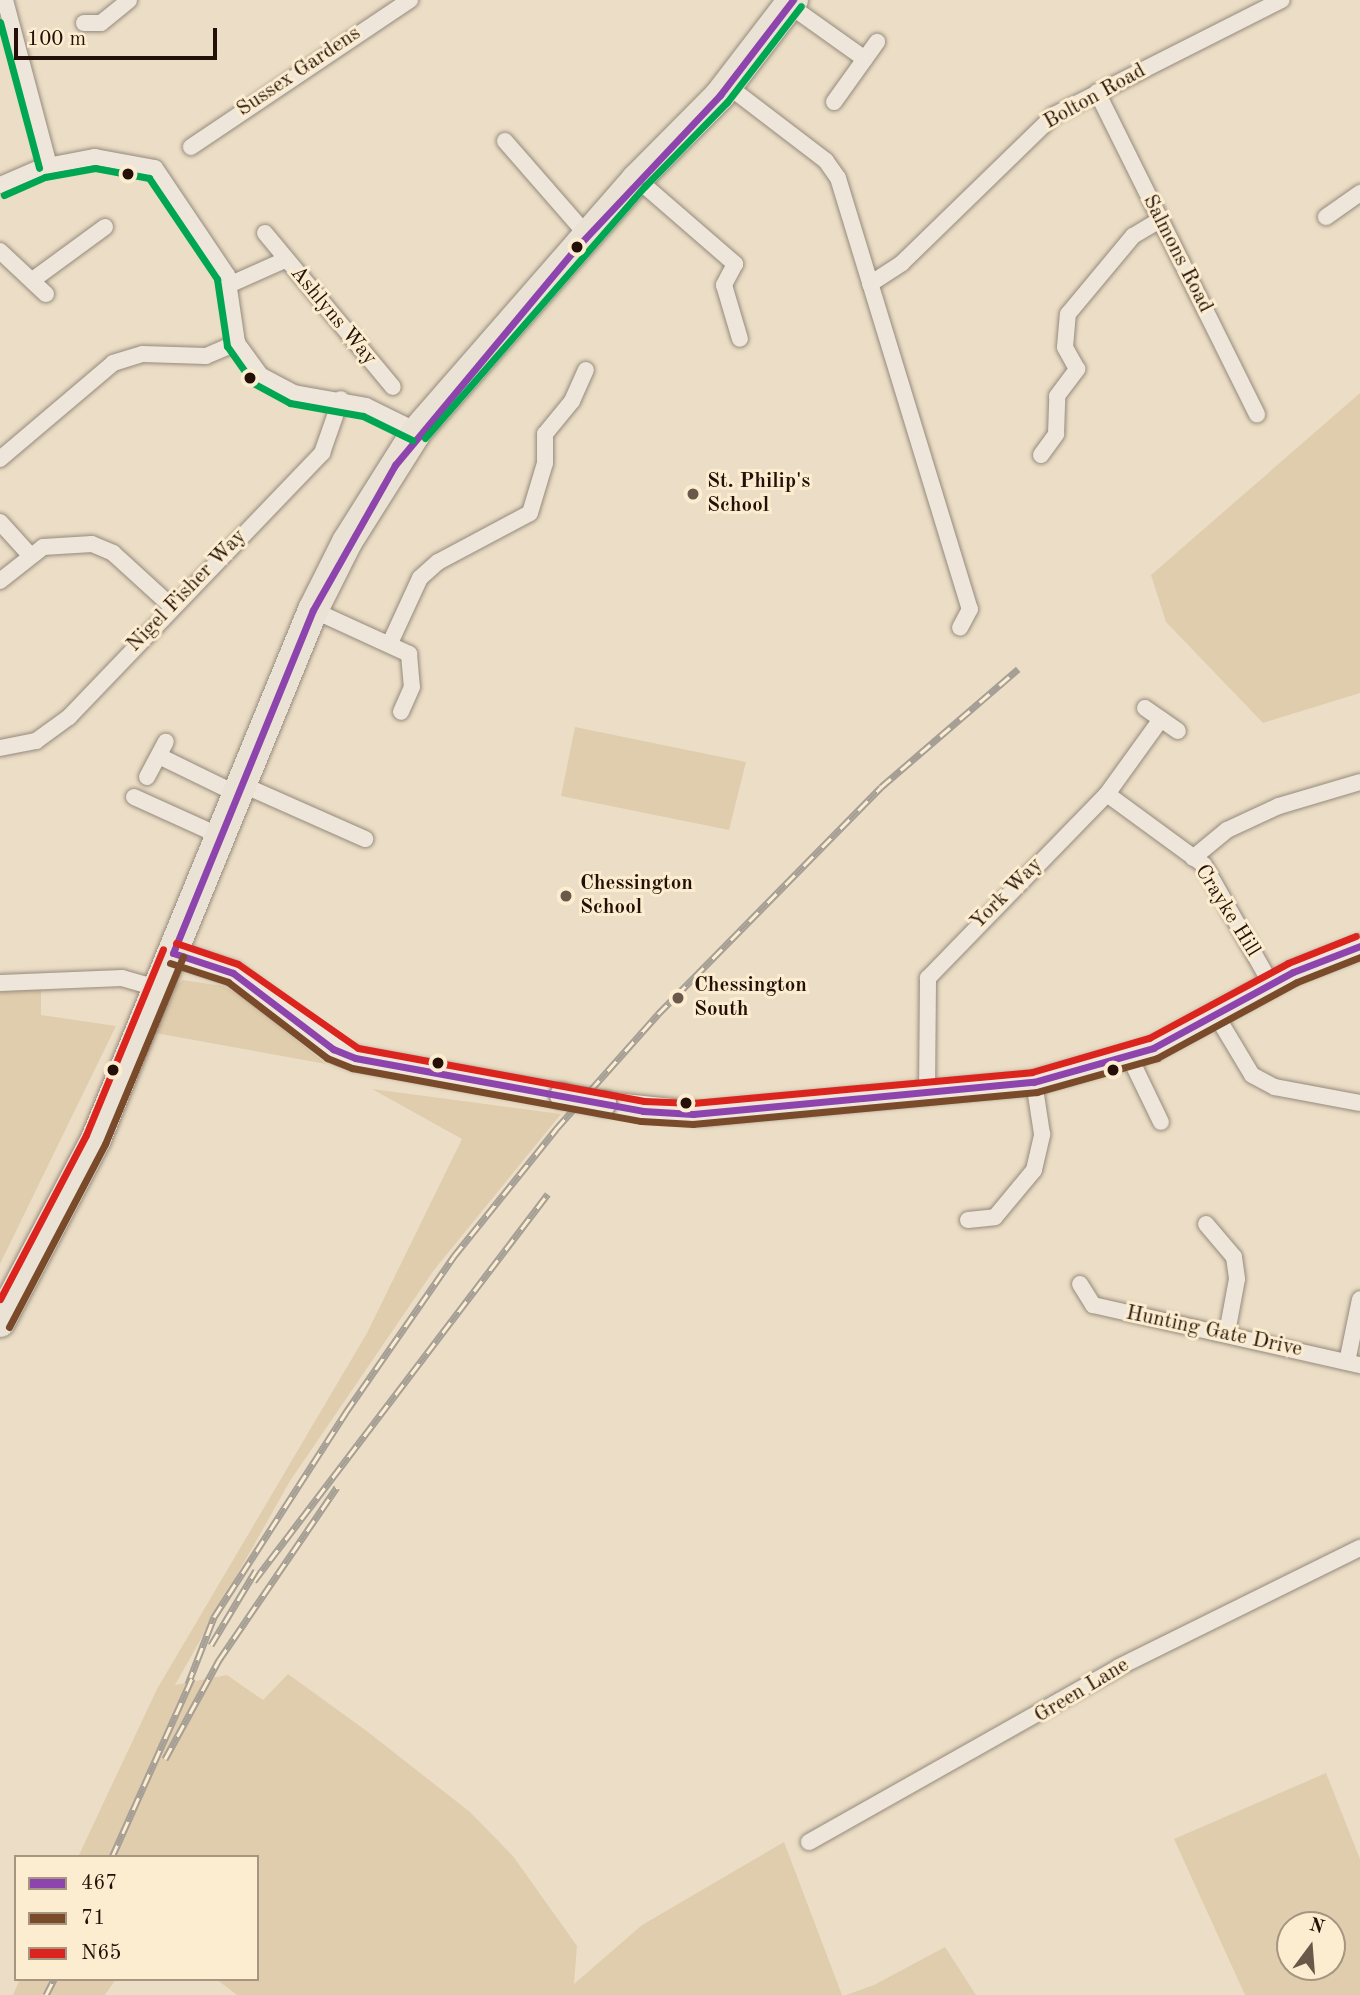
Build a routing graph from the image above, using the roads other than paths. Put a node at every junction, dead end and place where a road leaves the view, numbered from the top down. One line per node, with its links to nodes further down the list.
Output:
1 (5, 0): 14 (street)
2 (129, 0): 6 (street)
3 (1282, 0): 10 (street, Bolton Road)
4 (408, 1): 13 (street, Sussex Gardens)
5 (791, 3): 8 (street); 9 (highway)
6 (84, 23)
7 (877, 42): 8 (street)
8 (866, 59): 11 (street)
9 (728, 86): 15 (highway); 27 (street)
10 (1097, 92): 19 (street, Salmons Road); 27 (street, Bolton Road)
11 (834, 102)
12 (505, 141): 22 (street)
13 (191, 147)
14 (49, 165): 16 (street); 26 (street)
15 (637, 179): 22 (highway); 29 (street)
16 (0, 185)
17 (1360, 193): 18 (street)
18 (1326, 217)
19 (1160, 220): 34 (street, Salmons Road); 36 (street)
20 (105, 227): 25 (street)
21 (265, 233): 23 (street, Ashlyns Way)
22 (587, 235): 35 (highway)
23 (284, 249): 26 (street, Ashlyns Way); 32 (street, Ashlyns Way)
24 (0, 251): 25 (street)
25 (34, 279): 28 (street)
26 (231, 284): 30 (street)
27 (870, 284): 43 (street)
28 (46, 294)
29 (740, 339)
30 (237, 342): 33 (street); 37 (street)
31 (586, 370): 44 (street)
32 (393, 387)
33 (341, 399): 35 (street); 41 (street, Nigel Fisher Way)
34 (1257, 415)
35 (417, 430): 42 (highway)
36 (1041, 455)
37 (0, 459)
38 (0, 522): 39 (street)
39 (30, 555): 40 (street); 41 (street)
40 (0, 581)
41 (170, 606): 49 (street, Nigel Fisher Way)
42 (313, 610): 44 (street); 52 (highway)
43 (960, 628)
44 (391, 641): 46 (street)
45 (1145, 708): 47 (street)
46 (401, 712)
47 (1161, 719): 48 (street); 53 (street, York Way)
48 (1178, 732)
49 (0, 748)
50 (148, 777): 52 (street)
51 (1360, 782): 57 (street)
52 (239, 789): 55 (highway); 56 (street)
53 (1107, 794): 57 (street, Crayke Hill); 66 (street, York Way)
54 (134, 797): 55 (street)
55 (220, 836): 58 (highway)
56 (365, 839)
57 (1194, 858): 61 (street, Crayke Hill)
58 (173, 953): 62 (highway); 66 (street, bridge)
59 (1358, 953): 61 (street)
60 (0, 984): 62 (street)
61 (1271, 984): 63 (street)
62 (158, 988): 73 (highway)
63 (1216, 1015): 64 (street); 67 (street)
64 (1130, 1058): 65 (street); 68 (street)
65 (1034, 1082): 66 (street); 69 (street)
66 (927, 1095)
67 (1360, 1103)
68 (1161, 1122)
69 (968, 1220)
70 (1206, 1224): 74 (street)
71 (1080, 1284): 74 (street, Hunting Gate Drive)
72 (1360, 1299): 75 (street)
73 (0, 1322)
74 (1227, 1333): 75 (street, Hunting Gate Drive)
75 (1354, 1363)
76 (1360, 1548): 77 (street, Green Lane)
77 (809, 1842)

